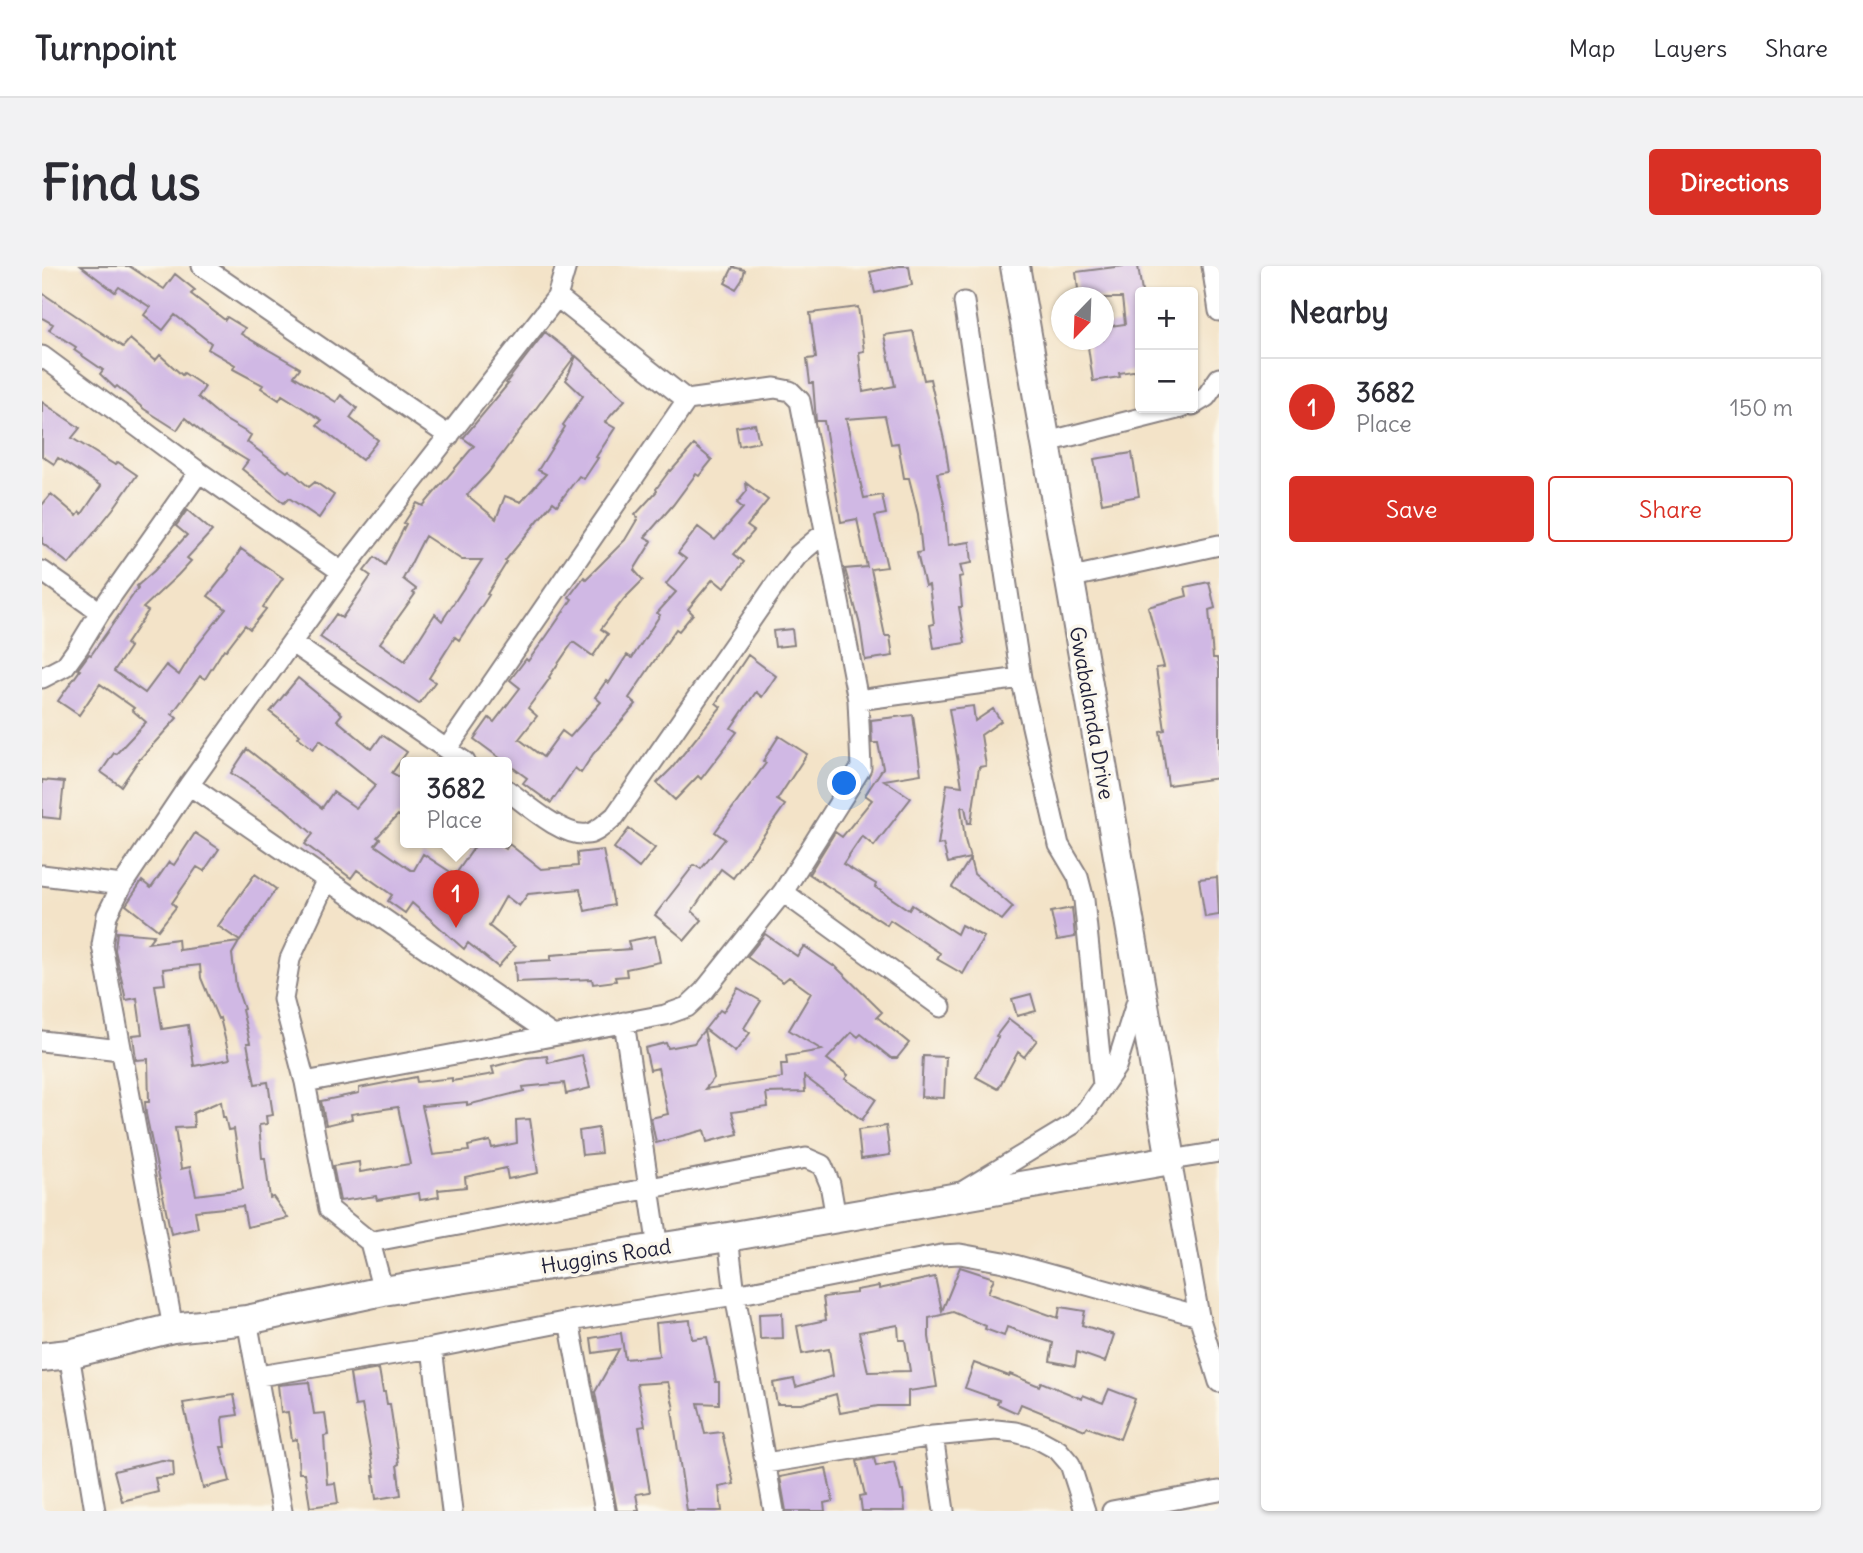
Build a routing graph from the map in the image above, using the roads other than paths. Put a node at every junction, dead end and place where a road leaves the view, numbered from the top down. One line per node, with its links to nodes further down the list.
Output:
1 (202, 266): 13 (street)
2 (566, 266): 5 (street)
3 (1015, 266): 14 (street, Gwabalanda Drive)
4 (1212, 266): 7 (street)
5 (557, 297): 10 (street); 13 (street)
6 (964, 302): 24 (street)
7 (1219, 311)
8 (42, 356): 15 (street)
9 (1219, 378): 11 (street)
10 (687, 400): 16 (street); 26 (street)
11 (1198, 402)
12 (1161, 413): 14 (street)
13 (449, 436): 19 (street)
14 (1047, 442): 20 (street, Gwabalanda Drive)
15 (199, 472): 19 (street); 21 (street)
16 (824, 533): 25 (street); 29 (street)
17 (1219, 545): 20 (street)
18 (42, 571): 21 (street)
19 (342, 572): 22 (street)
20 (1069, 578): 34 (street, Gwabalanda Drive)
21 (100, 612): 23 (street)
22 (292, 643): 26 (street); 28 (street)
23 (42, 678)
24 (1021, 678): 25 (street); 41 (street)
25 (858, 700): 33 (street)
26 (447, 749): 27 (street)
27 (458, 757)
28 (189, 785): 31 (street); 32 (street)
29 (512, 794)
30 (42, 875): 32 (street)
31 (326, 881): 37 (street); 40 (street)
32 (122, 885): 39 (street)
33 (783, 892): 35 (street); 36 (street)
34 (1140, 988): 41 (street); 43 (street, Gwabalanda Drive)
35 (942, 1007)
36 (624, 1022): 37 (street); 44 (street)
37 (552, 1035): 40 (street)
38 (42, 1041): 39 (street)
39 (120, 1050): 55 (street)
40 (305, 1082): 48 (street)
41 (1103, 1085): 45 (street)
42 (1219, 1152): 43 (street)
43 (1171, 1160): 45 (street, Huggins Road); 52 (street)
44 (649, 1188): 46 (street); 48 (street); 49 (street)
45 (952, 1198): 46 (street, Huggins Road)
46 (836, 1218): 47 (street, Huggins Road)
47 (728, 1237): 49 (street, Huggins Road); 51 (street)
48 (370, 1242): 50 (street)
49 (658, 1248): 50 (street, Huggins Road)
50 (383, 1290): 53 (street, Huggins Road)
51 (736, 1296): 52 (street); 54 (street); 61 (street)
52 (1199, 1316): 59 (street)
53 (247, 1320): 55 (street, Huggins Road); 58 (street)
54 (569, 1321): 56 (street); 66 (street)
55 (173, 1328): 57 (street, Huggins Road)
56 (432, 1348): 58 (street); 65 (street)
57 (56, 1355): 63 (street)
58 (259, 1376): 64 (street)
59 (1219, 1382)
60 (933, 1436): 61 (street); 68 (street); 69 (street)
61 (766, 1463): 67 (street)
62 (1219, 1491): 70 (street)
63 (95, 1511)
64 (282, 1511)
65 (452, 1511)
66 (605, 1511)
67 (774, 1511)
68 (944, 1511)
69 (1085, 1511)
70 (1112, 1511)

